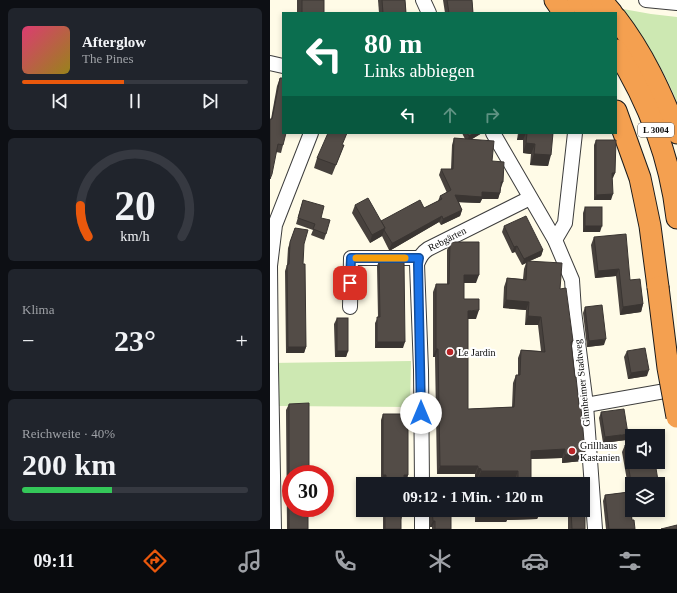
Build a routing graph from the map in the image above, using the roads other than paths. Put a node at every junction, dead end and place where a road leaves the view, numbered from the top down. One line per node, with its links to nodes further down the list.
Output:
1 (423, 0): 7 (street)
2 (555, 0): 8 (highway)
3 (578, 0): 9 (highway)
4 (601, 0): 10 (highway)
5 (646, 0): 6 (street)
6 (677, 3)
7 (429, 12)
8 (563, 12)
9 (588, 12)
10 (611, 12)
11 (617, 19): 16 (highway, L 3004)
12 (617, 52): 21 (highway, L 3004)
13 (270, 63): 14 (street)
14 (282, 66)
15 (617, 114): 29 (highway, bridge)
16 (677, 133)
17 (311, 134): 24 (street)
18 (493, 134): 20 (street, Ginnheimer Stadtweg)
19 (575, 134): 22 (street)
20 (530, 198): 22 (street, Ginnheimer Stadtweg); 23 (street, Rebgärten)
21 (677, 218)
22 (555, 240): 28 (street, Ginnheimer Stadtweg)
23 (419, 258): 26 (street); 30 (street, Rebgärten)
24 (270, 266)
25 (270, 266): 32 (street)
26 (350, 307)
27 (677, 389): 28 (street)
28 (586, 405): 34 (street, Ginnheimer Stadtweg)
29 (677, 417)
30 (422, 477)
31 (422, 517): 33 (street)
32 (274, 529)
33 (422, 529)
34 (595, 529)

